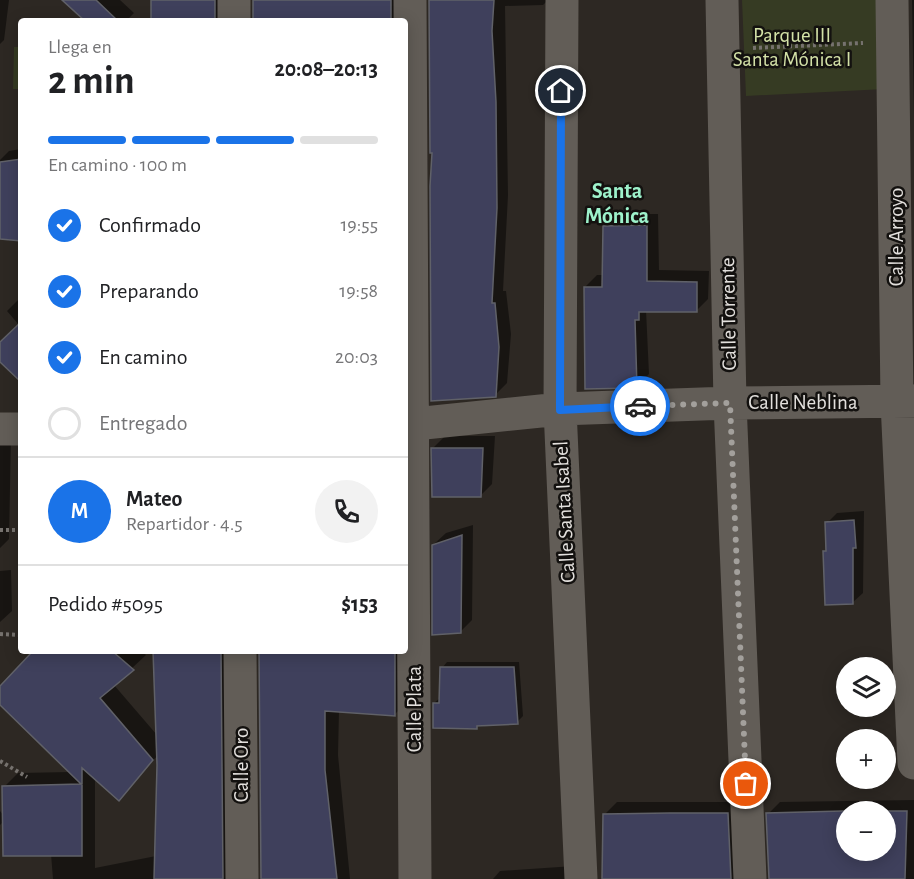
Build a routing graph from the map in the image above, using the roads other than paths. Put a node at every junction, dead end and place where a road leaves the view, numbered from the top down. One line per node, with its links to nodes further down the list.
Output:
1 (234, 0): 6 (street)
2 (410, 0): 10 (street, Calle Plata)
3 (562, 0): 9 (street, Calle Santa Isabel)
4 (722, 0): 8 (street, Calle Torrente)
5 (892, 0): 7 (street, Calle Arroyo)
6 (234, 18)
7 (906, 402): 8 (street, Calle Neblina); 14 (street, Calle Arroyo)
8 (730, 403): 9 (street, Calle Neblina); 18 (street, Calle Torrente)
9 (560, 410): 10 (street, Calle Neblina); 17 (street, Calle Santa Isabel)
10 (408, 425): 16 (street, Calle Plata)
11 (0, 429): 12 (street)
12 (18, 429)
13 (240, 654): 15 (street, Calle Oro)
14 (914, 763)
15 (242, 879)
16 (415, 879)
17 (581, 879)
18 (750, 879)

